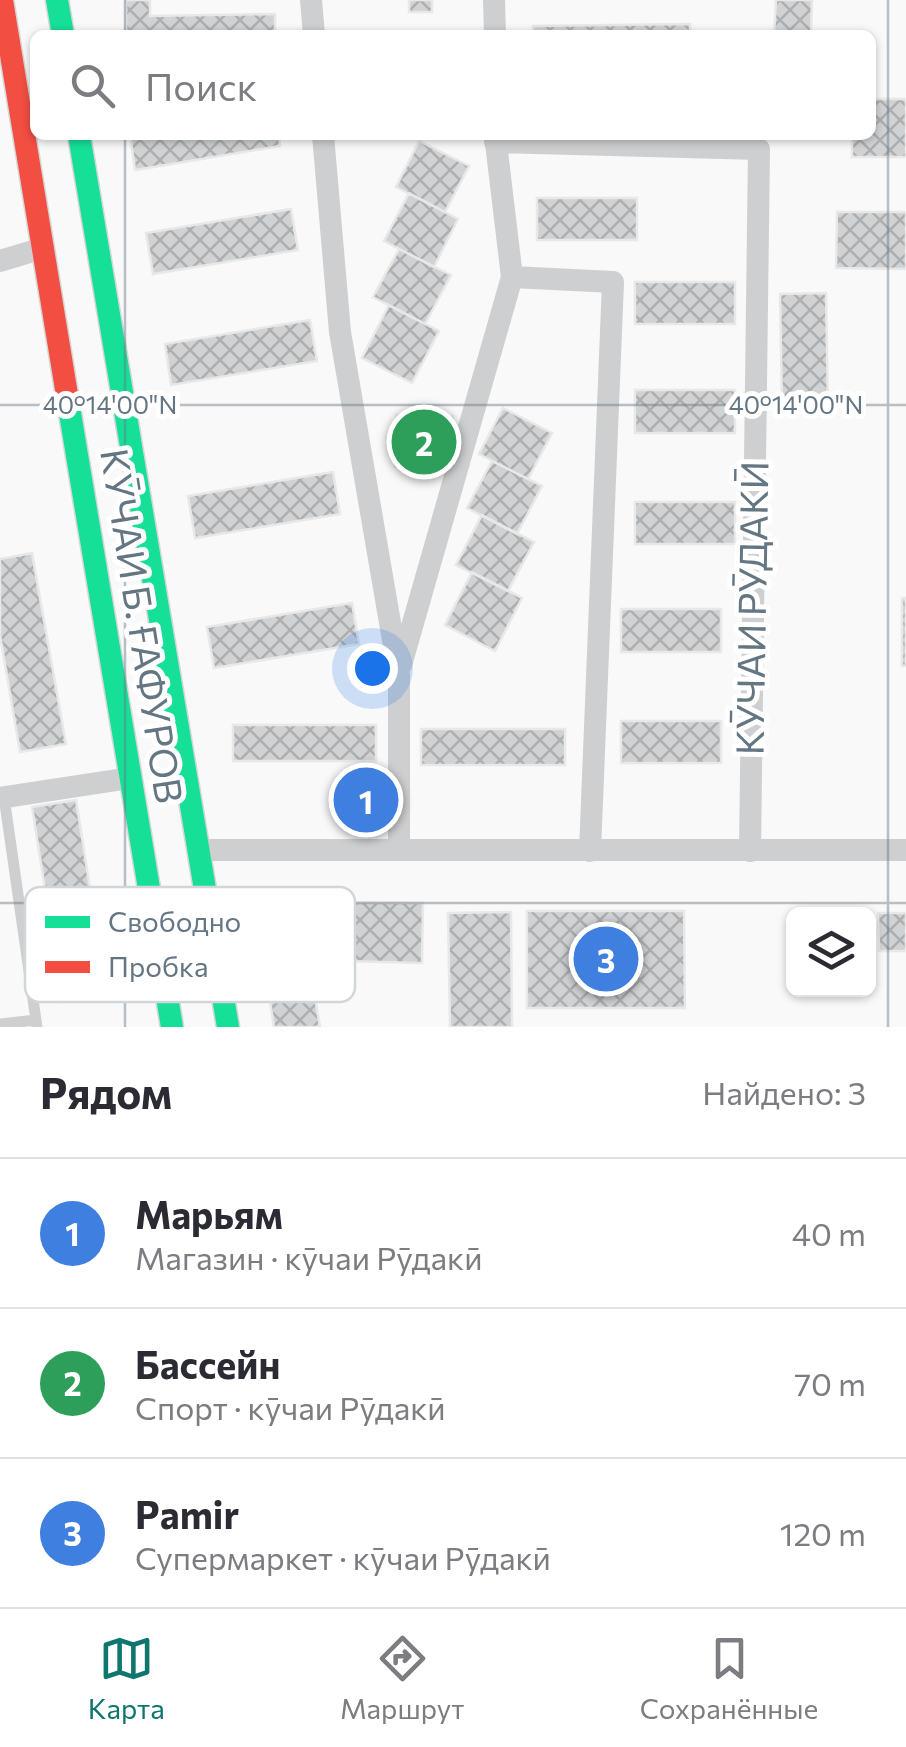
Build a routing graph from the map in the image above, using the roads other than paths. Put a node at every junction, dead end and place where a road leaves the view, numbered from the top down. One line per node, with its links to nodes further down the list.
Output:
1 (2, 0): 12 (main road, КӮЧАИ Б. ҒАФУРОВ)
2 (57, 0): 5 (main road)
3 (311, 0): 6 (street)
4 (494, 0): 7 (street)
5 (62, 30)
6 (314, 30)
7 (494, 30)
8 (80, 140): 15 (main road, КӮЧАИ Б. ҒАФУРОВ)
9 (323, 140): 16 (street, КӮЧАИ РӮДАКӢ)
10 (496, 140): 14 (street, КӮЧАИ РӮДАКӢ)
11 (544, 140): 23 (street, КӮЧАИ РӮДАКӢ)
12 (43, 248): 13 (street); 15 (main road, КӮЧАИ Б. ҒАФУРОВ)
13 (0, 261)
14 (512, 276): 16 (street, КӮЧАИ РӮДАКӢ); 22 (street)
15 (85, 333): 17 (main road, КӮЧАИ Б. ҒАФУРОВ); 19 (main road, КӮЧАИ Б. ҒАФУРОВ)
16 (399, 674): 20 (street, КӮЧАИ РӮДАКӢ)
17 (130, 778): 18 (street); 24 (main road, КӮЧАИ Б. ҒАФУРОВ)
18 (2, 798): 26 (lane)
19 (198, 850): 20 (street); 25 (main road, КӮЧАИ Б. ҒАФУРОВ)
20 (399, 850): 22 (street)
21 (906, 850): 23 (street)
22 (590, 851): 23 (street)
23 (750, 851)
24 (148, 887)
25 (204, 887)
26 (25, 950)
27 (168, 1002): 31 (main road, КӮЧАИ Б. ҒАФУРОВ)
28 (224, 1002): 32 (main road, КӮЧАИ Б. ҒАФУРОВ)
29 (36, 1023): 30 (lane)
30 (0, 1024)
31 (172, 1027)
32 (228, 1027)

